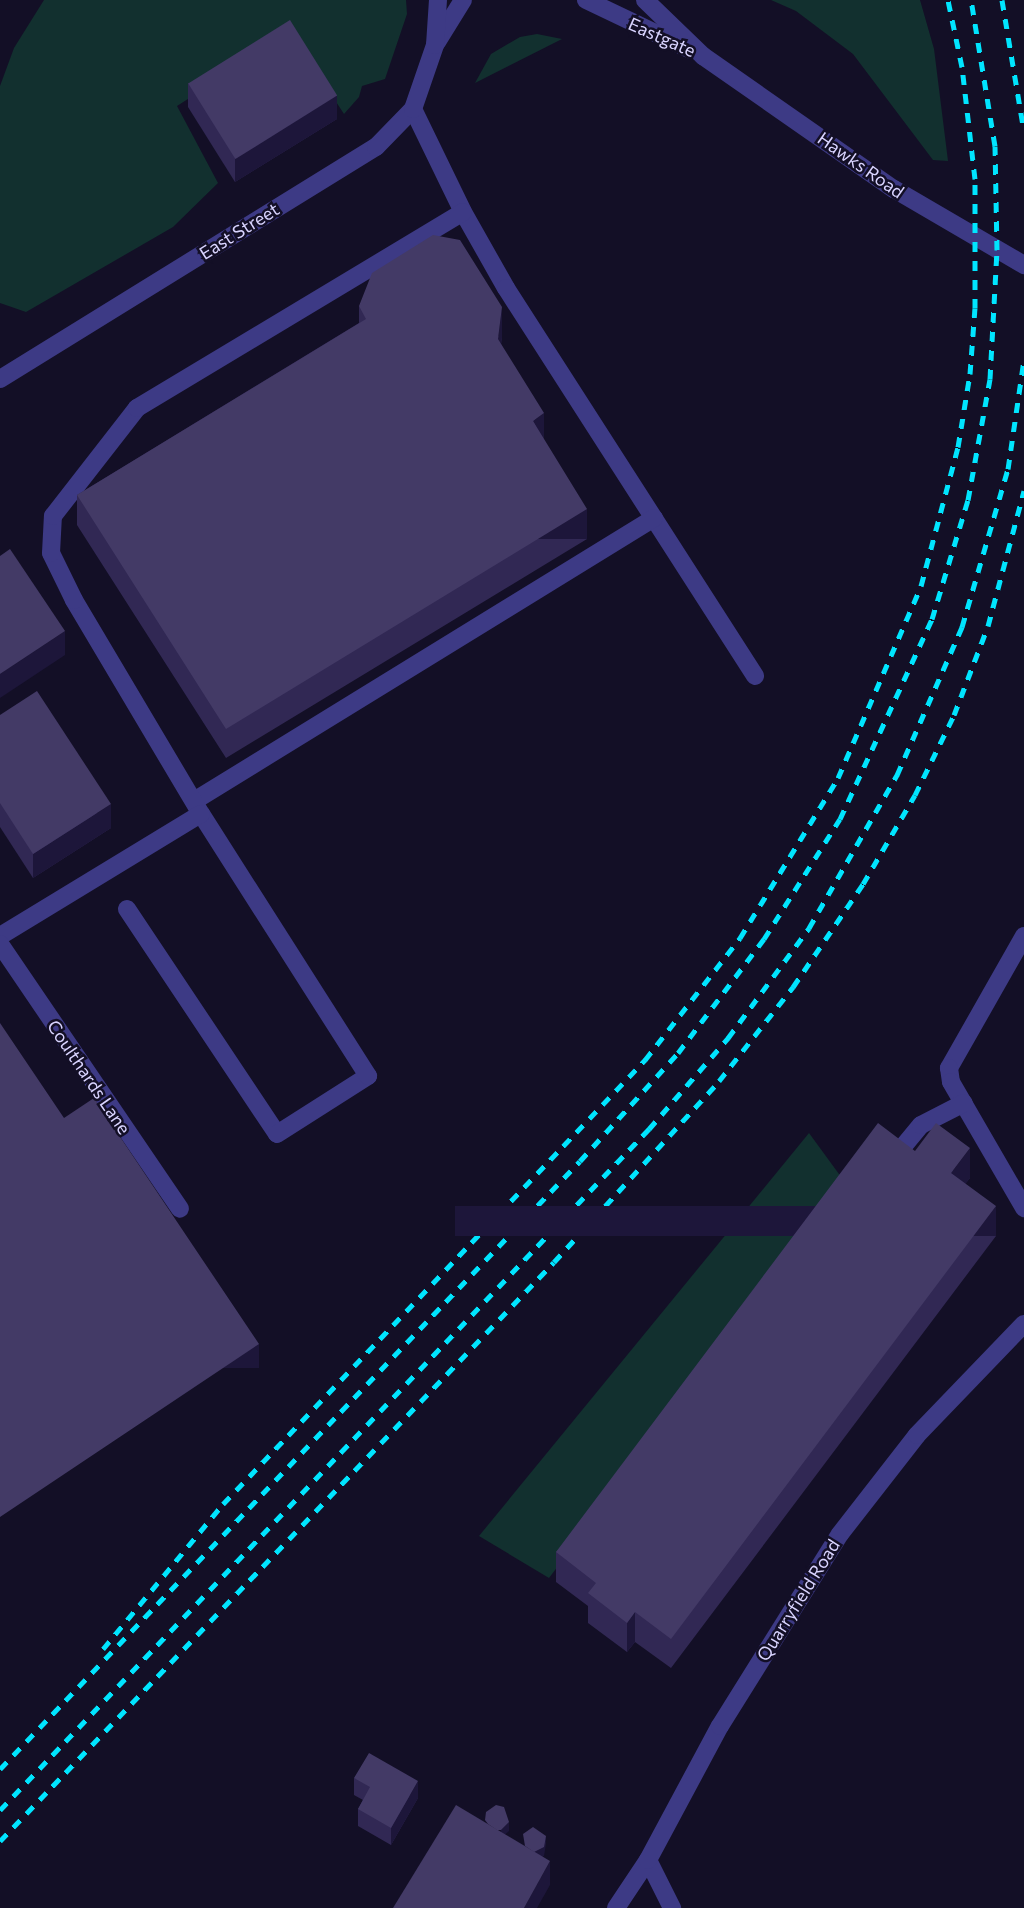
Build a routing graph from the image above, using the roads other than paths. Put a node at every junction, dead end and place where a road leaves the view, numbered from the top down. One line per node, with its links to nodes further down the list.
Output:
1 (438, 0): 5 (street, East Street)
2 (463, 0): 5 (street, East Street)
3 (586, 0): 6 (street, Eastgate)
4 (645, 0): 6 (street, Eastgate)
5 (435, 45): 7 (street, East Street)
6 (704, 56): 9 (street, Hawks Road)
7 (413, 108): 8 (street); 10 (street, East Street)
8 (463, 212): 11 (street); 13 (street)
9 (1024, 265)
10 (0, 379)
11 (654, 518): 12 (street); 13 (street)
12 (755, 676)
13 (197, 808): 14 (street); 15 (street)
14 (127, 909)
15 (0, 936)
16 (1024, 936): 18 (street)
17 (0, 944): 21 (street, Coulthards Lane)
18 (964, 1103): 19 (street); 20 (street)
19 (890, 1162)
20 (1024, 1208)
21 (180, 1209)
22 (1024, 1324): 23 (street, Quarryfield Road)
23 (648, 1860): 24 (street, Quarryfield Road); 25 (street)
24 (616, 1908)
25 (672, 1908)

